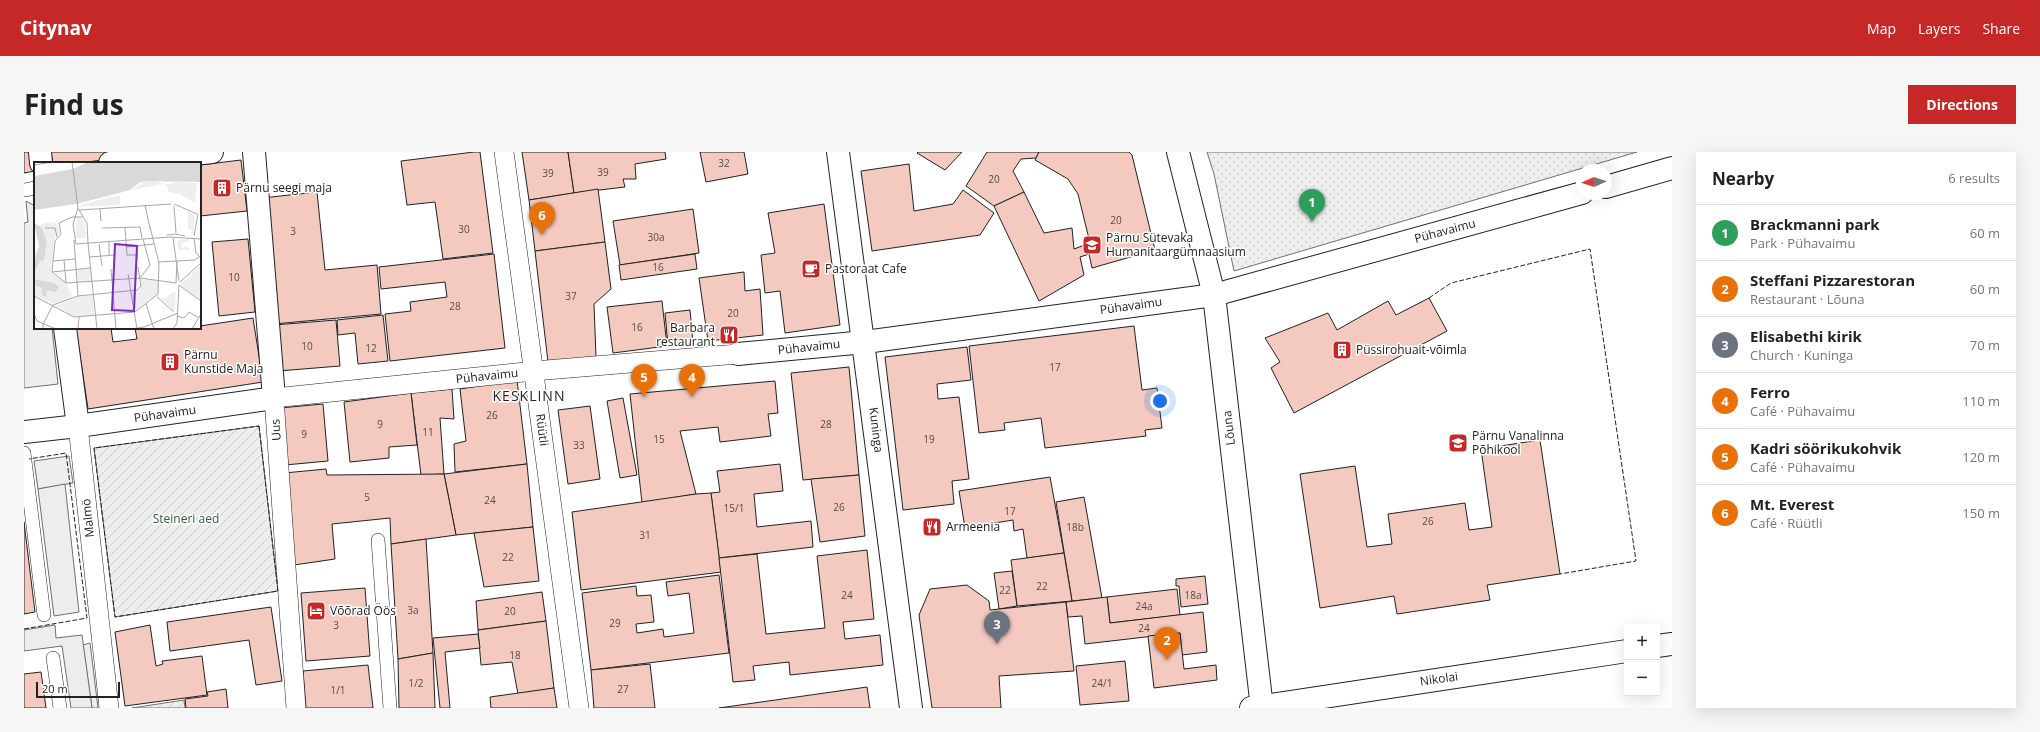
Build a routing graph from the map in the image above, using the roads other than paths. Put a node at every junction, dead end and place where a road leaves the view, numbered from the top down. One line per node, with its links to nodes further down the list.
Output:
1 (40, 152): 7 (street)
2 (212, 152): 8 (street)
3 (254, 152): 19 (street, Uus)
4 (504, 152): 18 (street, Rüütli)
5 (838, 152): 16 (street, Kuninga)
6 (1178, 152): 14 (street, Lõuna)
7 (41, 162)
8 (119, 162)
9 (1672, 168): 10 (street)
10 (1612, 185)
11 (34, 188): 12 (lane)
12 (24, 190)
13 (1576, 195): 14 (street, Pühavaimu)
14 (1214, 295): 16 (street, Pühavaimu); 35 (street, Lõuna)
15 (65, 329): 20 (street, Malmö)
16 (865, 342): 17 (street, Pühavaimu); 34 (street, Kuninga)
17 (738, 354): 18 (street, Pühavaimu)
18 (534, 371): 19 (street, Pühavaimu); 33 (street, Rüütli)
19 (274, 398): 20 (street, Pühavaimu); 31 (street, Uus)
20 (78, 426): 21 (street, Pühavaimu); 30 (street, Malmö)
21 (24, 432)
22 (24, 453): 24 (lane)
23 (378, 540): 32 (lane)
24 (44, 615)
25 (1672, 644): 26 (street)
26 (1660, 646)
27 (1624, 651): 35 (street, Nikolai)
28 (53, 658): 29 (lane)
29 (60, 708)
30 (109, 708)
31 (296, 708)
32 (390, 708)
33 (579, 708)
34 (911, 708)
35 (1259, 708)

